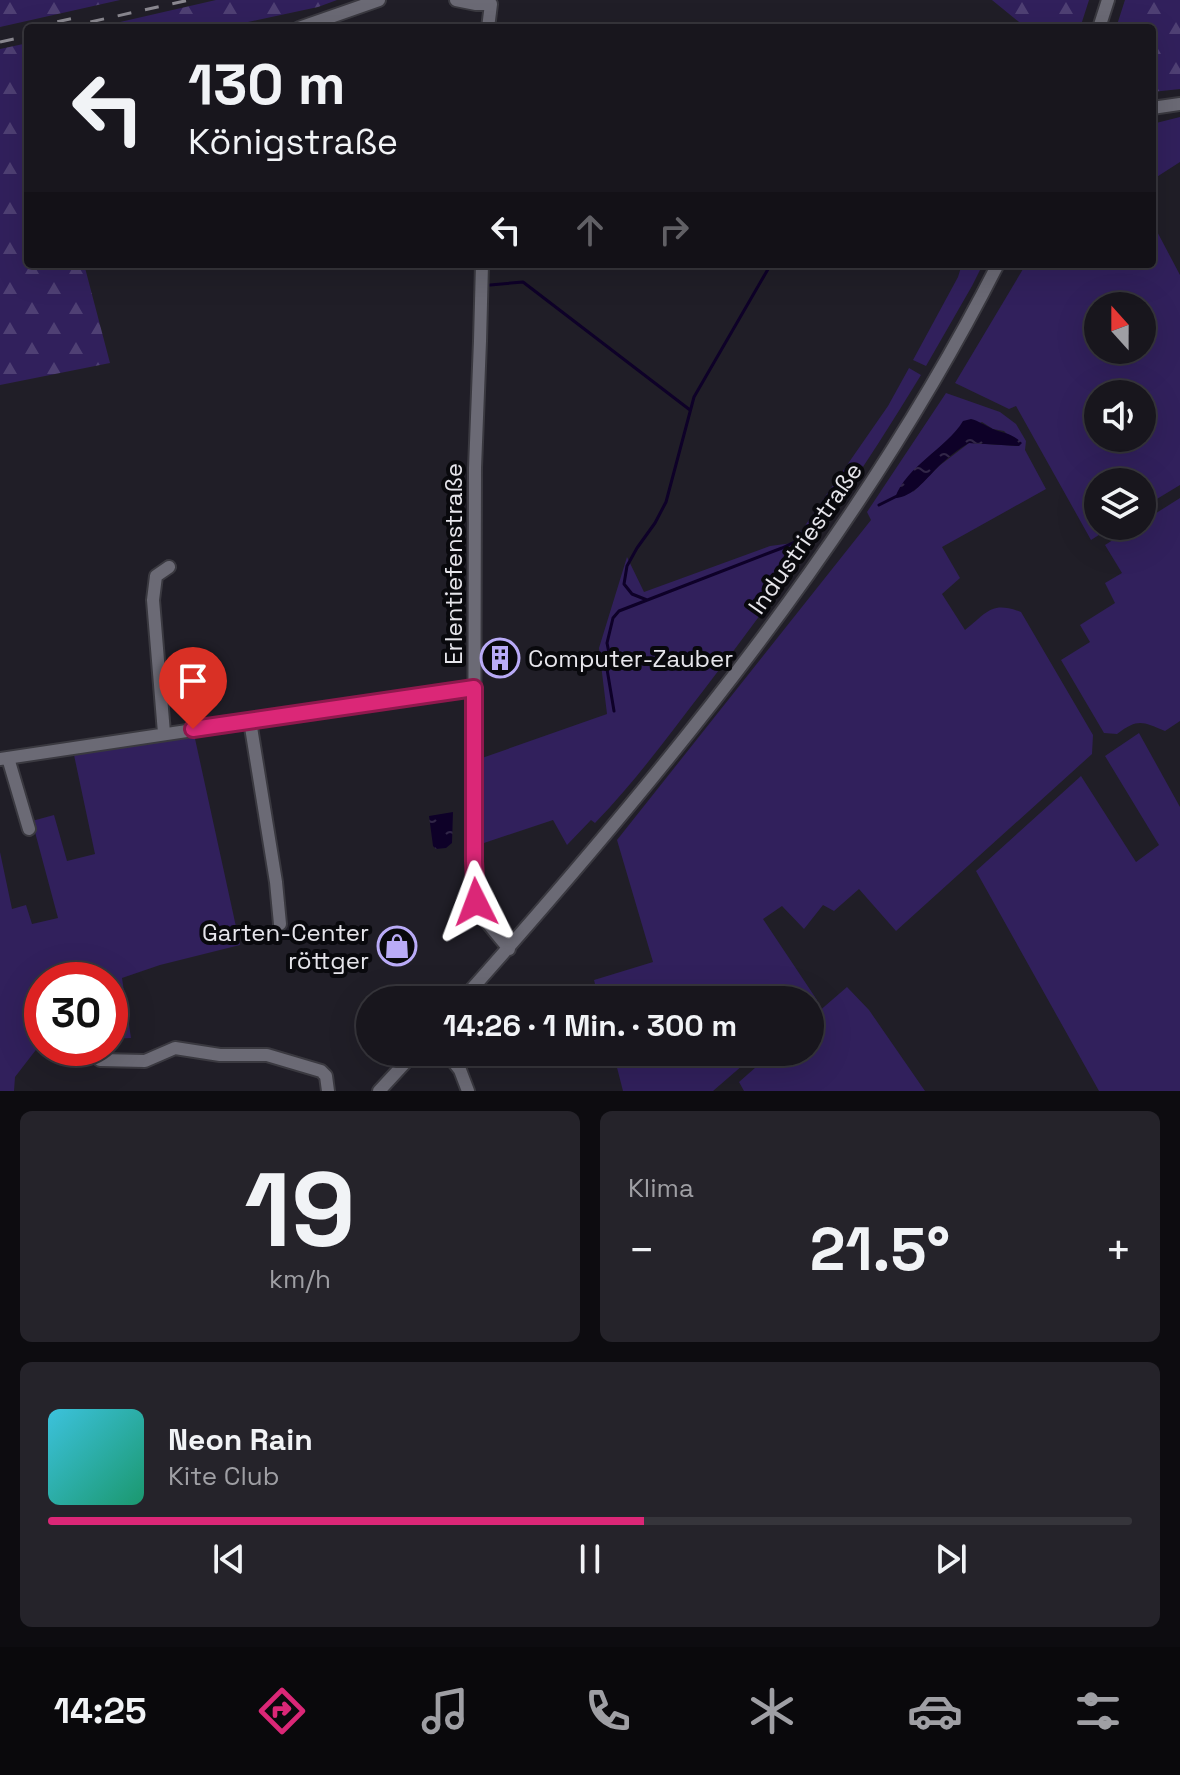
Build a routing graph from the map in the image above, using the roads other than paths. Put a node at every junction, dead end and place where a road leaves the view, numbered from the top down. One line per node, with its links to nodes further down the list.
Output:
1 (379, 0): 4 (street)
2 (456, 0): 5 (street)
3 (1108, 0): 6 (street)
4 (310, 24)
5 (488, 24)
6 (1100, 24)
7 (1180, 104): 8 (street)
8 (1156, 107)
9 (482, 268): 12 (street, Erlentiefenstraße)
10 (996, 268): 20 (street, Industriestraße)
11 (169, 567): 14 (street)
12 (474, 688): 13 (street); 17 (street, Erlentiefenstraße)
13 (250, 721): 14 (street); 19 (street)
14 (164, 733): 15 (street)
15 (4, 758): 18 (street)
16 (460, 792): 17 (street)
17 (474, 792): 20 (street, Erlentiefenstraße)
18 (29, 829)
19 (280, 924)
20 (509, 949): 21 (street, Industriestraße)
21 (475, 986)
22 (128, 1061): 25 (street)
23 (402, 1066): 26 (street)
24 (457, 1066): 27 (street)
25 (328, 1091)
26 (379, 1091)
27 (468, 1091)

